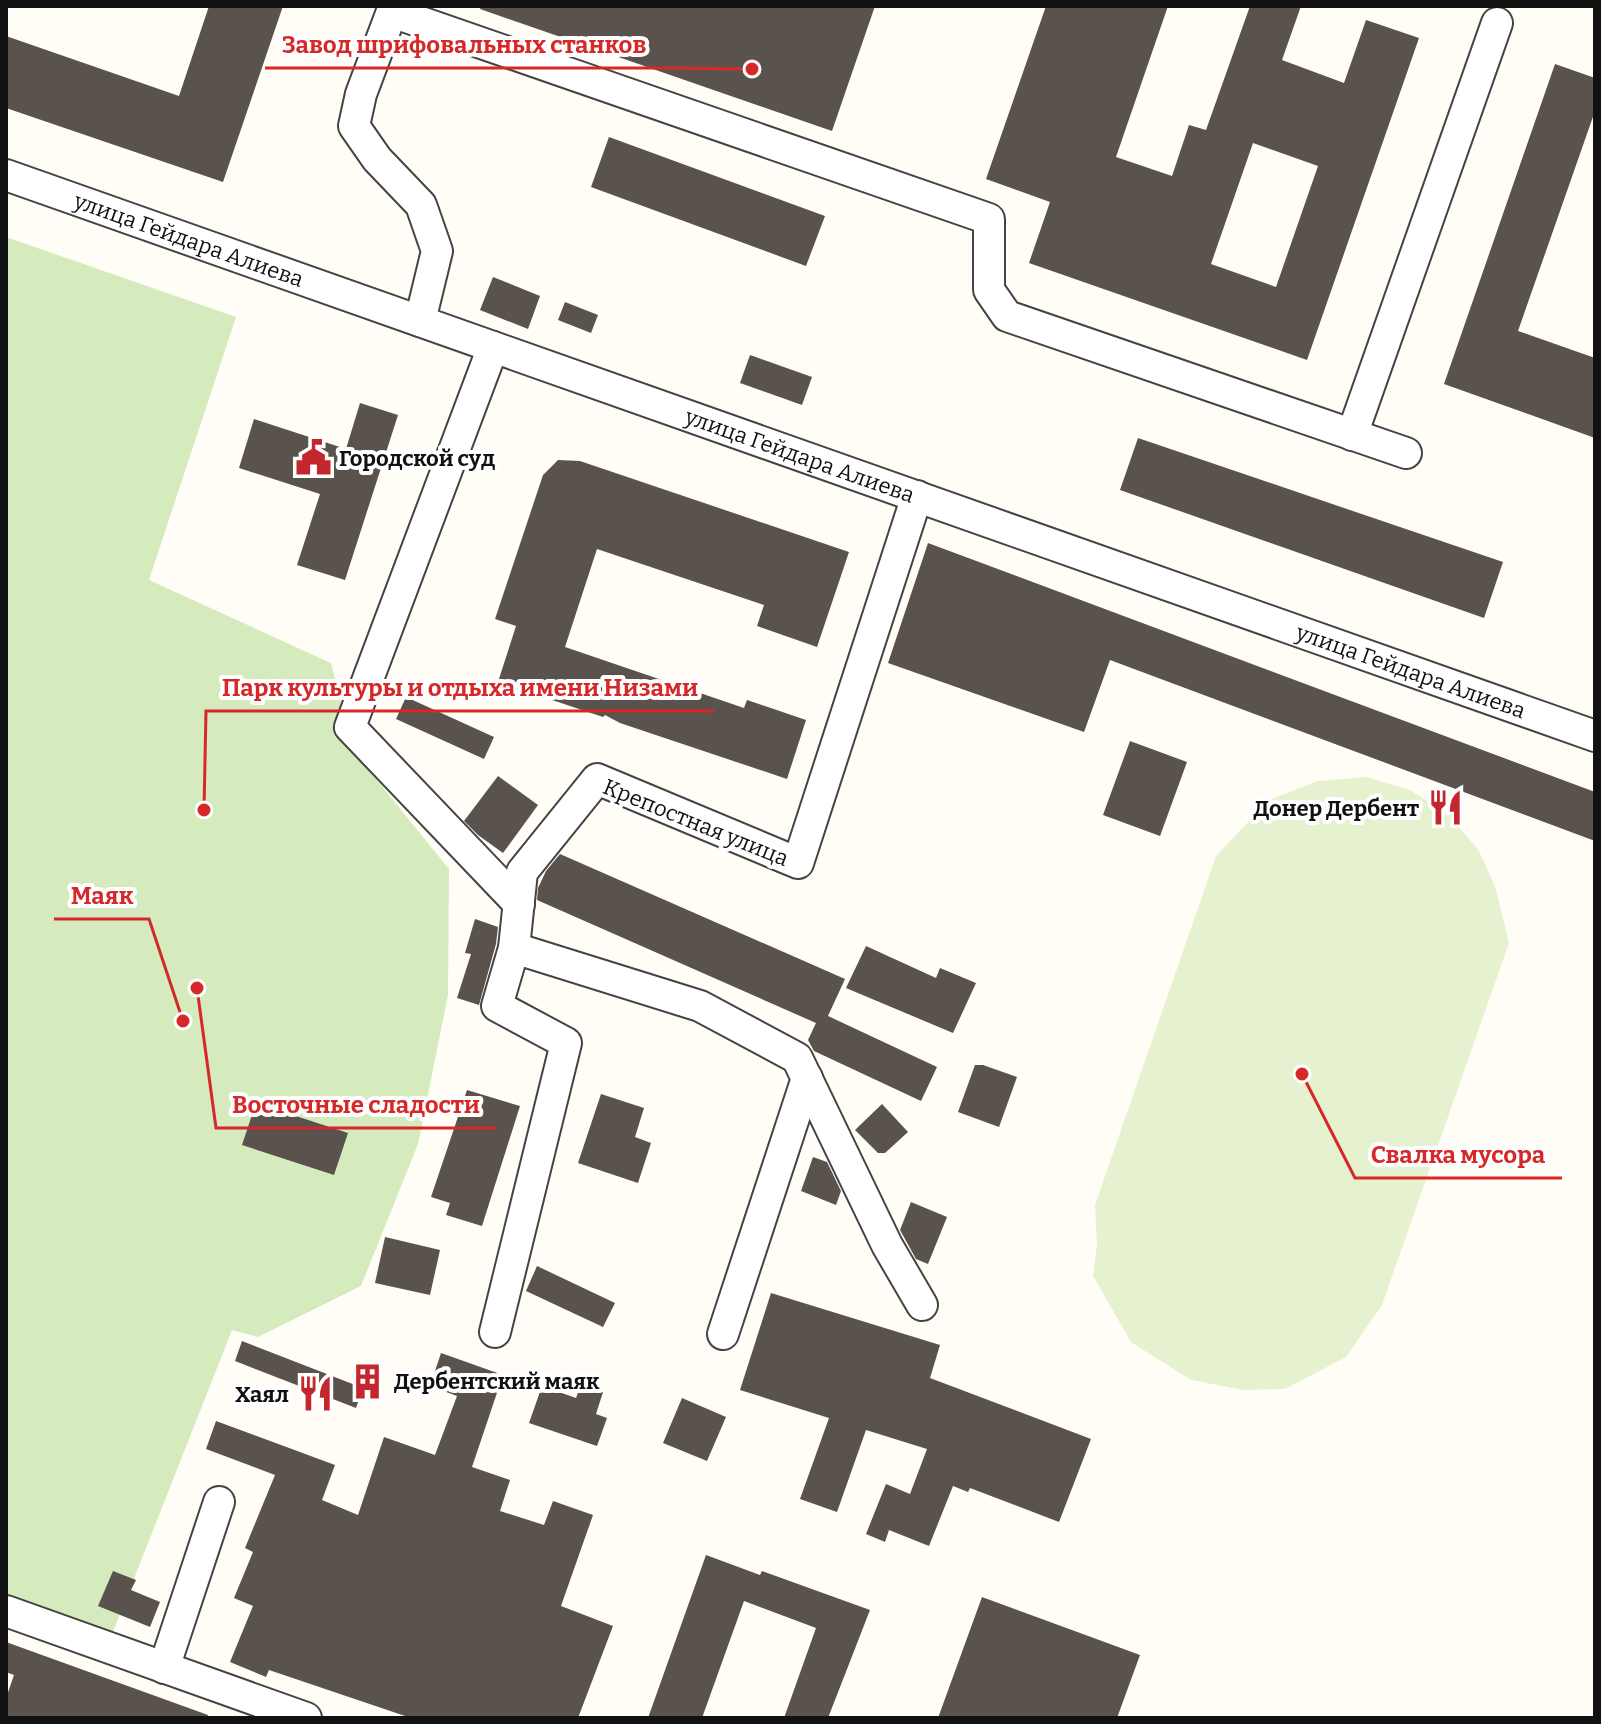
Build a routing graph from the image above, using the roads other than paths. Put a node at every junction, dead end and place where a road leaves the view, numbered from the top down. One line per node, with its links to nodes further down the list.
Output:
1 (393, 9): 4 (street); 6 (street)
2 (1497, 23): 6 (street)
3 (6, 175): 4 (street, улица Гейдара Алиева)
4 (420, 321): 5 (street, улица Гейдара Алиева)
5 (493, 347): 8 (street, улица Гейдара Алиева); 10 (street)
6 (1352, 435): 7 (street)
7 (1406, 453)
8 (917, 496): 9 (street, улица Гейдара Алиева); 10 (street, Крепостная улица)
9 (1595, 736)
10 (519, 904): 11 (street, Крепостная улица)
11 (514, 948): 12 (street); 14 (street, Крепостная улица)
12 (807, 1078): 13 (street); 15 (street)
13 (922, 1305)
14 (495, 1332)
15 (723, 1334)
16 (219, 1502): 18 (street)
17 (6, 1611): 18 (street)
18 (164, 1668): 19 (street)
19 (306, 1718)

